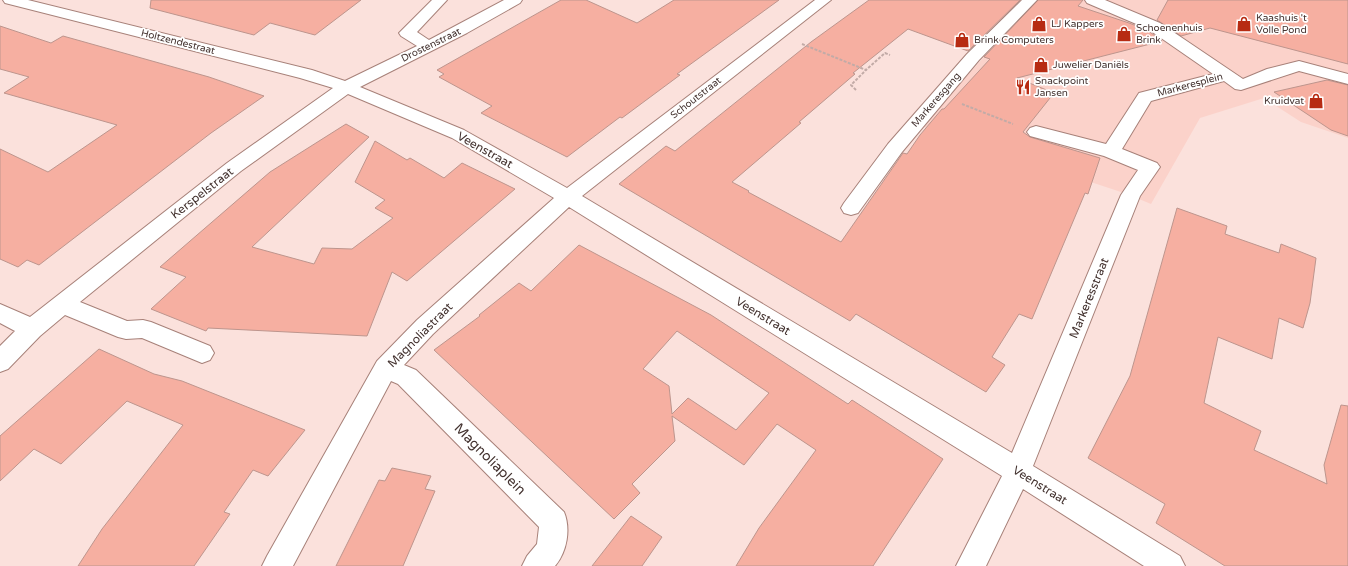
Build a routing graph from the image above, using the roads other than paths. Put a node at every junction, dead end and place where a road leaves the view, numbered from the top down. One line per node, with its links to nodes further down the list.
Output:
1 (440, 0): 7 (street)
2 (515, 0): 7 (street, Drostenstraat)
3 (824, 0): 13 (street, Schoutstraat)
4 (1030, 0): 14 (street, Markeresgang)
5 (1092, 0): 8 (street)
6 (7, 3): 10 (street, Holtzendestraat)
7 (428, 46): 10 (street, Drostenstraat)
8 (1228, 75): 9 (street); 12 (street, Markeresplein)
9 (1348, 79)
10 (346, 87): 13 (street, Veenstraat); 15 (street, Kerspelstraat)
11 (1036, 132): 12 (street)
12 (1111, 152): 21 (street, Markeresstraat)
13 (568, 198): 20 (street, Magnoliastraat); 21 (street, Veenstraat)
14 (851, 208)
15 (62, 304): 17 (street, Kerspelstraat); 18 (street)
16 (0, 313): 17 (street)
17 (32, 328): 19 (street, Kerspelstraat)
18 (202, 353)
19 (0, 362)
20 (386, 368): 22 (street, Magnoliastraat); 23 (street, Magnoliaplein)
21 (1018, 471): 24 (street); 25 (street, Veenstraat)
22 (277, 566)
23 (537, 566)
24 (971, 566)
25 (1170, 566)

